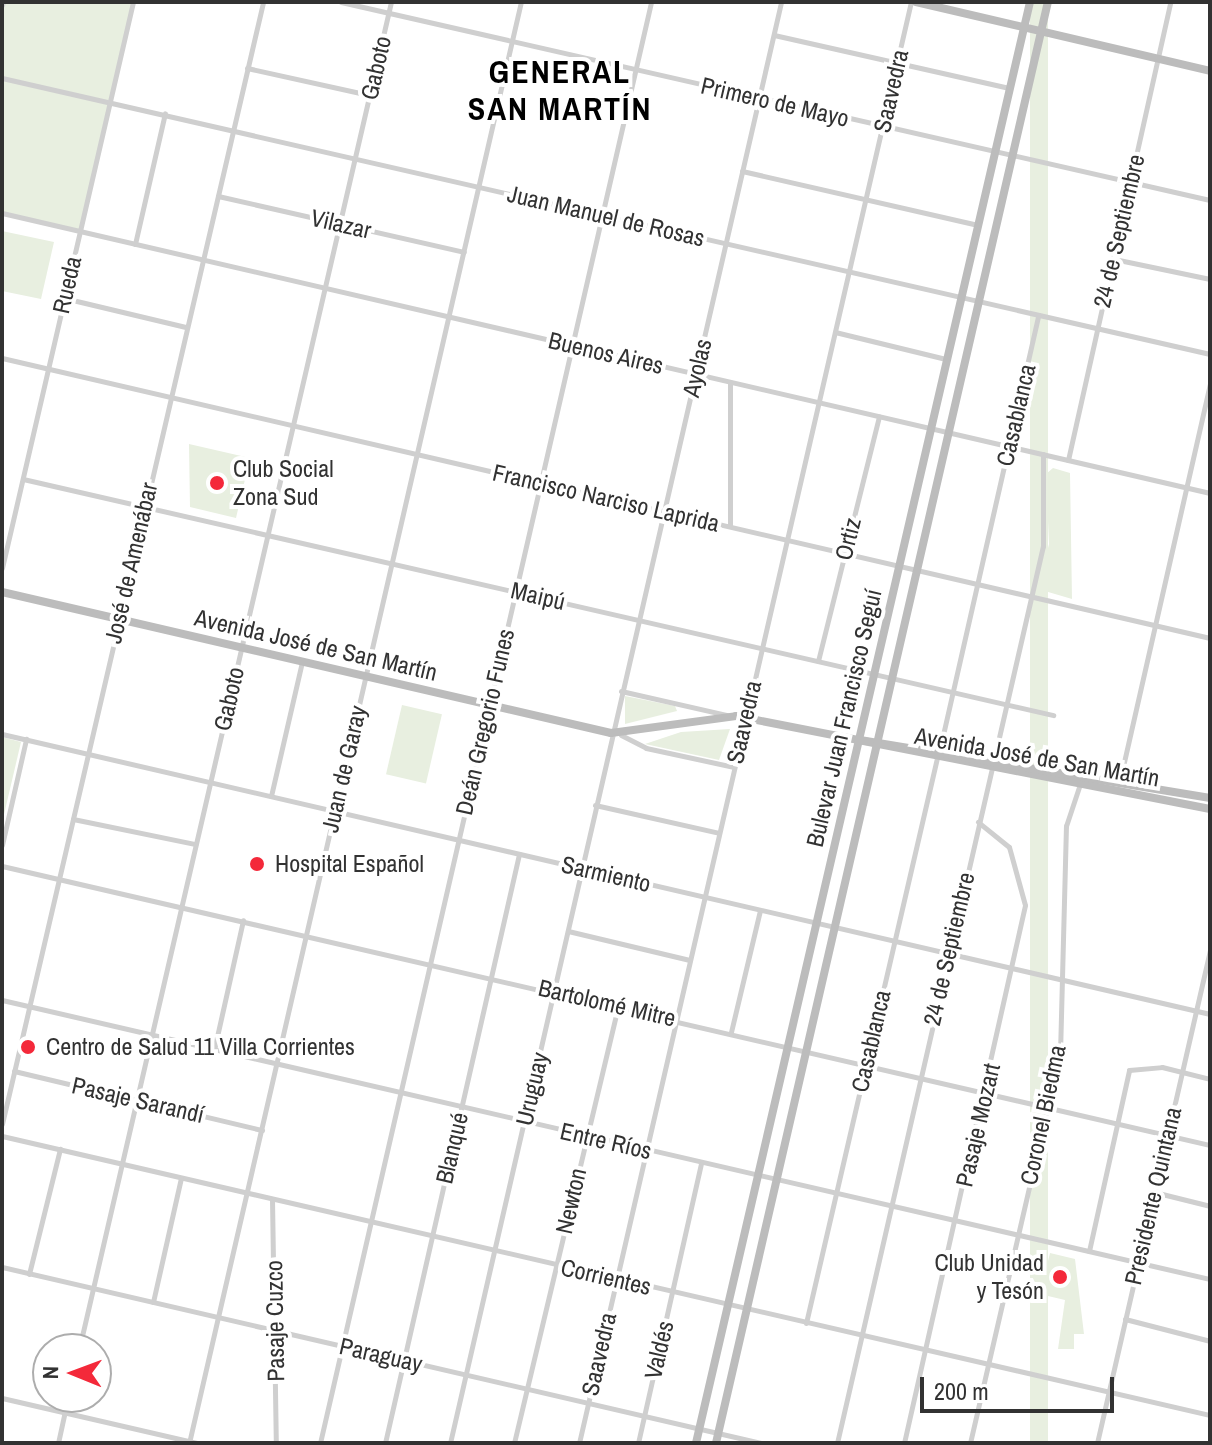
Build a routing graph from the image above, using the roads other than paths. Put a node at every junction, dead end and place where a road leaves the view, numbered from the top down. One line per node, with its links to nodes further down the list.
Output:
1 (133, 2): 26 (street, Rueda)
2 (263, 2): 19 (street, José de Amenábar)
3 (341, 2): 12 (street, Primero de Mayo)
4 (391, 2): 12 (street, Gaboto)
5 (521, 2): 16 (street, Juan de Garay)
6 (651, 2): 20 (street, Deán Gregorio Funes)
7 (781, 2): 15 (street, Ayolas)
8 (913, 2): 13 (main road); 18 (street, Saavedra)
9 (1030, 2): 13 (main road, Bulevar Juan Francisco Seguí)
10 (1048, 2): 14 (main road, Bulevar Juan Francisco Seguí)
11 (1170, 2): 17 (street, 24 de Septiembre)
12 (389, 13): 16 (street, Primero de Mayo); 24 (street, Gaboto)
13 (1023, 28): 14 (main road); 23 (main road, Bulevar Juan Francisco Seguí)
14 (1042, 32): 17 (main road); 31 (main road, Bulevar Juan Francisco Seguí)
15 (774, 35): 18 (street); 25 (street, Ayolas)
16 (512, 41): 20 (street, Primero de Mayo); 35 (street, Juan de Garay)
17 (1158, 59): 21 (main road); 34 (street, 24 de Septiembre)
18 (897, 63): 23 (street); 28 (street, Saavedra)
19 (247, 68): 24 (street); 29 (street, José de Amenábar)
20 (635, 70): 25 (street, Primero de Mayo); 40 (street, Deán Gregorio Funes)
21 (1210, 71)
22 (2, 78): 26 (street, Juan Manuel de Rosas)
23 (1010, 89): 30 (main road, Bulevar Juan Francisco Seguí)
24 (369, 95): 32 (street, Gaboto)
25 (759, 99): 28 (street, Primero de Mayo); 33 (street, Ayolas)
26 (109, 101): 27 (street, Juan Manuel de Rosas); 43 (street, Rueda)
27 (165, 113): 29 (street, Juan Manuel de Rosas); 44 (street)
28 (882, 127): 30 (street, Primero de Mayo); 38 (street, Saavedra)
29 (234, 128): 32 (street, Juan Manuel de Rosas); 36 (street, José de Amenábar)
30 (995, 153): 31 (street, Primero de Mayo); 42 (main road, Bulevar Juan Francisco Seguí)
31 (1013, 156): 34 (street, Primero de Mayo); 54 (main road, Bulevar Juan Francisco Seguí)
32 (355, 158): 35 (street, Juan Manuel de Rosas); 41 (street, Gaboto)
33 (742, 171): 38 (street); 45 (street, Ayolas)
34 (1131, 182): 37 (street, Primero de Mayo); 48 (street, 24 de Septiembre)
35 (478, 187): 40 (street, Juan Manuel de Rosas); 46 (street, Juan de Garay)
36 (218, 196): 41 (street, Vilazar); 47 (street, José de Amenábar)
37 (1210, 200)
38 (865, 201): 42 (street); 49 (street, Saavedra)
39 (2, 213): 43 (street, Buenos Aires)
40 (602, 215): 45 (street, Juan Manuel de Rosas); 60 (street, Deán Gregorio Funes)
41 (340, 224): 46 (street, Vilazar); 51 (street, Gaboto)
42 (978, 225): 52 (main road, Bulevar Juan Francisco Seguí)
43 (80, 231): 44 (street, Buenos Aires); 53 (street, Rueda)
44 (135, 244): 47 (street, Buenos Aires)
45 (726, 244): 49 (street, Juan Manuel de Rosas); 65 (street, Ayolas)
46 (464, 252): 56 (street, Juan de Garay)
47 (203, 259): 51 (street, Buenos Aires); 57 (street, José de Amenábar)
48 (1114, 259): 50 (street); 58 (street, 24 de Septiembre)
49 (849, 272): 52 (street, Juan Manuel de Rosas); 59 (street, Saavedra)
50 (1210, 279)
51 (325, 288): 56 (street, Buenos Aires); 71 (street, Gaboto)
52 (960, 297): 54 (street, Juan Manuel de Rosas); 63 (main road, Bulevar Juan Francisco Seguí)
53 (64, 298): 57 (street); 64 (street, Rueda)
54 (980, 302): 55 (street, Juan Manuel de Rosas); 73 (main road, Bulevar Juan Francisco Seguí)
55 (1038, 315): 58 (street, Juan Manuel de Rosas); 74 (street, Casablanca)
56 (449, 316): 60 (street, Buenos Aires); 75 (street, Juan de Garay)
57 (186, 327): 68 (street, José de Amenábar)
58 (1096, 328): 61 (street, Juan Manuel de Rosas); 77 (street, 24 de Septiembre)
59 (835, 332): 63 (street); 69 (street, Saavedra)
60 (572, 345): 65 (street, Buenos Aires); 79 (street, Deán Gregorio Funes)
61 (1210, 354)
62 (2, 358): 64 (street, Francisco Narciso Laprida)
63 (947, 359): 72 (main road, Bulevar Juan Francisco Seguí)
64 (49, 369): 68 (street, Francisco Narciso Laprida); 78 (street, Rueda)
65 (696, 374): 66 (street, Buenos Aires); 83 (street, Ayolas)
66 (730, 382): 69 (street, Buenos Aires); 84 (street)
67 (1210, 384): 80 (street)
68 (169, 398): 71 (street, Francisco Narciso Laprida); 82 (street, José de Amenábar)
69 (819, 402): 70 (street, Buenos Aires); 86 (street, Saavedra)
70 (879, 416): 72 (street, Buenos Aires); 87 (street, Ortiz)
71 (293, 426): 75 (street, Francisco Narciso Laprida); 85 (street, Gaboto)
72 (931, 428): 73 (street, Buenos Aires); 89 (main road, Bulevar Juan Francisco Seguí)
73 (951, 433): 74 (street, Buenos Aires); 91 (main road, Bulevar Juan Francisco Seguí)
74 (1008, 446): 76 (street, Buenos Aires); 92 (street, Casablanca)
75 (417, 454): 79 (street, Francisco Narciso Laprida); 88 (street, Juan de Garay)
76 (1043, 454): 77 (street, Buenos Aires); 95 (street, 24 de Septiembre)
77 (1068, 460): 80 (street, Buenos Aires)
78 (23, 479): 82 (street, Maipú); 90 (street, Rueda)
79 (541, 483): 83 (street, Francisco Narciso Laprida); 93 (street, Deán Gregorio Funes)
80 (1186, 487): 81 (street, Buenos Aires); 98 (street)
81 (1210, 493)
82 (144, 507): 85 (street, Maipú); 96 (street, José de Amenábar)
83 (663, 511): 84 (street, Francisco Narciso Laprida); 97 (street, Ayolas)
84 (730, 526): 86 (street, Francisco Narciso Laprida)
85 (267, 534): 88 (street, Maipú); 100 (street, Gaboto)
86 (788, 540): 87 (street, Francisco Narciso Laprida); 101 (street, Saavedra)
87 (845, 553): 89 (street, Francisco Narciso Laprida); 102 (street, Ortiz)
88 (392, 563): 93 (street, Maipú); 105 (street, Juan de Garay)
89 (899, 565): 91 (street, Francisco Narciso Laprida); 104 (main road, Bulevar Juan Francisco Seguí)
90 (2, 568)
91 (919, 570): 92 (street, Francisco Narciso Laprida); 106 (main road, Bulevar Juan Francisco Seguí)
92 (977, 583): 95 (street, Francisco Narciso Laprida); 108 (street, Casablanca)
93 (516, 590): 97 (street, Maipú); 110 (street, Deán Gregorio Funes)
94 (2, 592): 96 (main road, Avenida José de San Martín)
95 (1032, 597): 98 (street, Francisco Narciso Laprida); 109 (street, 24 de Septiembre)
96 (118, 619): 100 (main road, Avenida José de San Martín); 122 (street, José de Amenábar)
97 (637, 619): 101 (street, Maipú); 107 (street, Ayolas)
98 (1154, 625): 99 (street, Francisco Narciso Laprida); 125 (street)
99 (1210, 638)
100 (241, 648): 103 (main road, Avenida José de San Martín); 126 (street, Gaboto)
101 (761, 649): 102 (street, Maipú); 113 (street, Saavedra)
102 (818, 661): 104 (street, Maipú)
103 (302, 662): 105 (main road, Avenida José de San Martín); 129 (street)
104 (874, 674): 106 (street, Maipú); 119 (main road, Bulevar Juan Francisco Seguí)
105 (365, 677): 110 (main road, Avenida José de San Martín); 133 (street, Juan de Garay)
106 (893, 679): 108 (street, Maipú); 117 (main road, Bulevar Juan Francisco Seguí)
107 (621, 691): 112 (street, Avenida José de San Martín); 114 (street, Ayolas)
108 (952, 692): 109 (street, Maipú); 121 (street, Casablanca)
109 (1007, 705): 111 (street, Maipú); 123 (street, 24 de Septiembre)
110 (489, 706): 114 (main road, Avenida José de San Martín); 137 (street, Deán Gregorio Funes)
111 (1053, 715)
112 (728, 716): 113 (main road, Avenida José de San Martín); 116 (main road, Avenida José de San Martín)
113 (745, 718): 119 (main road, Avenida José de San Martín); 124 (street, Saavedra)
114 (611, 733): 116 (main road, Avenida José de San Martín); 131 (street, Uruguay)
115 (2, 734): 118 (street, Sarmiento)
116 (621, 735): 124 (street, Avenida José de San Martín)
117 (880, 738): 119 (main road, Avenida José de San Martín); 120 (main road, Bulevar Juan Francisco Seguí); 121 (main road, Avenida José de San Martín)
118 (26, 739): 122 (street, Sarmiento); 139 (street)
119 (859, 740): 120 (main road, Avenida José de San Martín); 148 (main road, Bulevar Juan Francisco Seguí)
120 (878, 749): 121 (main road, Avenida José de San Martín); 149 (main road, Bulevar Juan Francisco Seguí)
121 (938, 753): 123 (main road, Avenida José de San Martín); 152 (street, Casablanca)
122 (89, 754): 126 (street, Sarmiento); 134 (street, José de Amenábar)
123 (991, 762): 125 (main road, Avenida José de San Martín); 127 (main road, Avenida José de San Martín); 135 (street, 24 de Septiembre)
124 (734, 767): 136 (street, Saavedra)
125 (1119, 781): 128 (street); 130 (main road, Avenida José de San Martín)
126 (210, 782): 129 (street, Sarmiento); 138 (street, Gaboto)
127 (1080, 784): 128 (main road, Avenida José de San Martín); 159 (street, Coronel Biedma)
128 (1118, 791): 132 (main road, Avenida José de San Martín)
129 (271, 796): 133 (street, Sarmiento)
130 (1210, 798)
131 (595, 805): 136 (street); 142 (street, Uruguay)
132 (1210, 809)
133 (335, 811): 137 (street, Sarmiento); 151 (street, Juan de Garay)
134 (73, 819): 138 (street); 143 (street, José de Amenábar)
135 (978, 822): 154 (street, 24 de Septiembre); 157 (street, Pasaje Mozart)
136 (719, 833): 144 (street, Saavedra)
137 (458, 840): 140 (street, Sarmiento); 156 (street, Deán Gregorio Funes)
138 (195, 844): 145 (street, Gaboto)
139 (2, 845)
140 (519, 854): 142 (street, Sarmiento); 158 (street, Blanqué)
141 (2, 866): 143 (street, Bartolomé Mitre)
142 (581, 868): 144 (street, Sarmiento); 150 (street, Uruguay)
143 (59, 878): 145 (street, Bartolomé Mitre); 163 (street, José de Amenábar)
144 (704, 897): 146 (street, Sarmiento); 155 (street, Saavedra)
145 (181, 906): 147 (street, Bartolomé Mitre); 168 (street, Gaboto)
146 (760, 910): 148 (street, Sarmiento); 167 (street)
147 (243, 920): 151 (street, Bartolomé Mitre); 170 (street)
148 (817, 923): 149 (street, Sarmiento); 169 (main road, Bulevar Juan Francisco Seguí)
149 (836, 927): 152 (street, Sarmiento); 171 (main road, Bulevar Juan Francisco Seguí)
150 (568, 931): 155 (street); 160 (street, Uruguay)
151 (307, 934): 156 (street, Bartolomé Mitre); 172 (street, Juan de Garay)
152 (894, 941): 154 (street, Sarmiento); 173 (street, Casablanca)
153 (1210, 950): 164 (street, Presidente Quintana)
154 (948, 953): 157 (street, Sarmiento); 176 (street, 24 de Septiembre)
155 (690, 960): 166 (street, Saavedra)
156 (430, 962): 158 (street, Bartolomé Mitre); 179 (street, Deán Gregorio Funes)
157 (1014, 969): 159 (street, Sarmiento); 178 (street, Pasaje Mozart)
158 (491, 976): 160 (street, Bartolomé Mitre); 182 (street, Blanqué)
159 (1063, 980): 164 (street, Sarmiento); 181 (street, Coronel Biedma)
160 (555, 991): 162 (street, Bartolomé Mitre); 183 (street, Uruguay)
161 (2, 1000): 163 (street, Entre Ríos)
162 (618, 1005): 166 (street, Bartolomé Mitre); 189 (street, Newton)
163 (29, 1006): 168 (street, Entre Ríos); 174 (street, José de Amenábar)
164 (1196, 1011): 165 (street, Sarmiento); 175 (street, Presidente Quintana)
165 (1210, 1014)
166 (676, 1018): 167 (street, Bartolomé Mitre); 192 (street, Saavedra)
167 (731, 1032): 169 (street, Bartolomé Mitre)
168 (151, 1036): 170 (street, Entre Ríos); 180 (street, Gaboto)
169 (788, 1046): 171 (street, Bartolomé Mitre); 195 (main road, Bulevar Juan Francisco Seguí)
170 (214, 1050): 172 (street, Entre Ríos)
171 (806, 1051): 173 (street, Bartolomé Mitre); 197 (main road, Bulevar Juan Francisco Seguí)
172 (277, 1065): 179 (street, Entre Ríos); 186 (street, Juan de Garay)
173 (866, 1065): 176 (street, Bartolomé Mitre); 198 (street, Casablanca)
174 (14, 1071): 180 (street, Pasaje Sarandí); 184 (street, José de Amenábar)
175 (1182, 1072): 177 (street); 185 (street); 187 (street, Presidente Quintana)
176 (920, 1077): 178 (street, Bartolomé Mitre); 202 (street, 24 de Septiembre)
177 (1210, 1079)
178 (985, 1093): 181 (street, Bartolomé Mitre); 204 (street, Pasaje Mozart)
179 (400, 1094): 182 (street, Entre Ríos); 205 (street, Deán Gregorio Funes)
180 (137, 1098): 186 (street, Pasaje Sarandí); 193 (street, Gaboto)
181 (1046, 1106): 185 (street, Bartolomé Mitre); 206 (street, Coronel Biedma)
182 (461, 1108): 183 (street, Entre Ríos); 207 (street, Blanqué)
183 (524, 1123): 189 (street, Entre Ríos); 208 (street, Uruguay)
184 (2, 1124)
185 (1117, 1124): 187 (street, Bartolomé Mitre); 209 (street)
186 (262, 1130): 200 (street, Juan de Garay)
187 (1167, 1135): 190 (street, Bartolomé Mitre); 199 (street, Presidente Quintana)
188 (2, 1136): 191 (street, Corrientes)
189 (587, 1137): 192 (street, Entre Ríos); 211 (street, Newton)
190 (1210, 1145)
191 (60, 1149): 193 (street, Corrientes); 213 (street)
192 (646, 1151): 194 (street, Entre Ríos); 214 (street, Saavedra)
193 (122, 1164): 196 (street, Corrientes); 216 (street, Gaboto)
194 (701, 1164): 195 (street, Entre Ríos); 217 (street, Valdés)
195 (758, 1177): 197 (street, Entre Ríos); 219 (main road, Bulevar Juan Francisco Seguí)
196 (181, 1178): 200 (street, Corrientes); 218 (street)
197 (777, 1178): 198 (street, Entre Ríos); 220 (main road, Bulevar Juan Francisco Seguí)
198 (836, 1192): 202 (street, Entre Ríos); 223 (street, Casablanca)
199 (1154, 1192): 203 (street); 210 (street, Presidente Quintana)
200 (247, 1193): 201 (street, Corrientes); 221 (street, Juan de Garay)
201 (272, 1199): 205 (street, Corrientes); 224 (street, Pasaje Cuzco)
202 (891, 1205): 204 (street, Entre Ríos); 226 (street, 24 de Septiembre)
203 (1210, 1206)
204 (956, 1220): 206 (street, Entre Ríos); 229 (street, Pasaje Mozart)
205 (370, 1222): 207 (street, Corrientes); 228 (street, Deán Gregorio Funes)
206 (1017, 1233): 209 (street, Entre Ríos); 231 (street, Coronel Biedma)
207 (432, 1236): 208 (street, Corrientes); 230 (street, Blanqué)
208 (494, 1251): 211 (street, Corrientes); 232 (street, Uruguay)
209 (1089, 1251): 210 (street, Entre Ríos)
210 (1138, 1262): 215 (street, Entre Ríos); 222 (street, Presidente Quintana)
211 (556, 1265): 214 (street, Corrientes); 233 (street, Newton)
212 (2, 1267): 213 (street, Paraguay)
213 (29, 1274): 216 (street, Paraguay)
214 (616, 1279): 217 (street, Corrientes); 236 (street, Saavedra)
215 (1210, 1279)
216 (93, 1289): 218 (street, Paraguay); 225 (street, Gaboto)
217 (672, 1292): 219 (street, Corrientes); 240 (street, Valdés)
218 (153, 1302): 221 (street, Paraguay)
219 (728, 1305): 220 (street, Corrientes); 241 (main road, Bulevar Juan Francisco Seguí)
220 (747, 1310): 223 (street, Corrientes); 242 (main road, Bulevar Juan Francisco Seguí)
221 (218, 1317): 224 (street, Paraguay); 243 (street, Juan de Garay)
222 (1125, 1319): 227 (street); 234 (street, Presidente Quintana)
223 (806, 1323): 226 (street, Corrientes)
224 (275, 1331): 228 (street, Paraguay); 245 (street, Pasaje Cuzco)
225 (83, 1333)
226 (861, 1336): 229 (street, Corrientes); 255 (street, 24 de Septiembre)
227 (1210, 1341)
228 (342, 1346): 230 (street, Paraguay); 246 (street, Deán Gregorio Funes)
229 (926, 1351): 231 (street, Corrientes); 256 (street, Pasaje Mozart)
230 (404, 1360): 232 (street, Paraguay); 247 (street, Blanqué)
231 (987, 1366): 234 (street, Corrientes); 257 (street, Coronel Biedma)
232 (466, 1375): 233 (street, Paraguay); 248 (street, Uruguay)
233 (527, 1389): 236 (street, Paraguay); 249 (street, Newton)
234 (1108, 1394): 239 (street, Corrientes); 258 (street, Presidente Quintana)
235 (2, 1398): 237 (street)
236 (588, 1403): 240 (street, Paraguay); 250 (street, Saavedra)
237 (32, 1405)
238 (65, 1413): 243 (street); 244 (street)
239 (1210, 1415)
240 (644, 1416): 241 (street, Paraguay); 251 (street, Valdés)
241 (700, 1428): 242 (street, Paraguay); 252 (main road, Bulevar Juan Francisco Seguí)
242 (718, 1432): 253 (main road, Bulevar Juan Francisco Seguí); 254 (street, Paraguay)
243 (192, 1442)
244 (58, 1443)
245 (276, 1443)
246 (320, 1443)
247 (385, 1443)
248 (450, 1443)
249 (514, 1443)
250 (579, 1443)
251 (638, 1443)
252 (696, 1443)
253 (716, 1443)
254 (761, 1443)
255 (837, 1443)
256 (904, 1443)
257 (970, 1443)
258 (1097, 1443)

